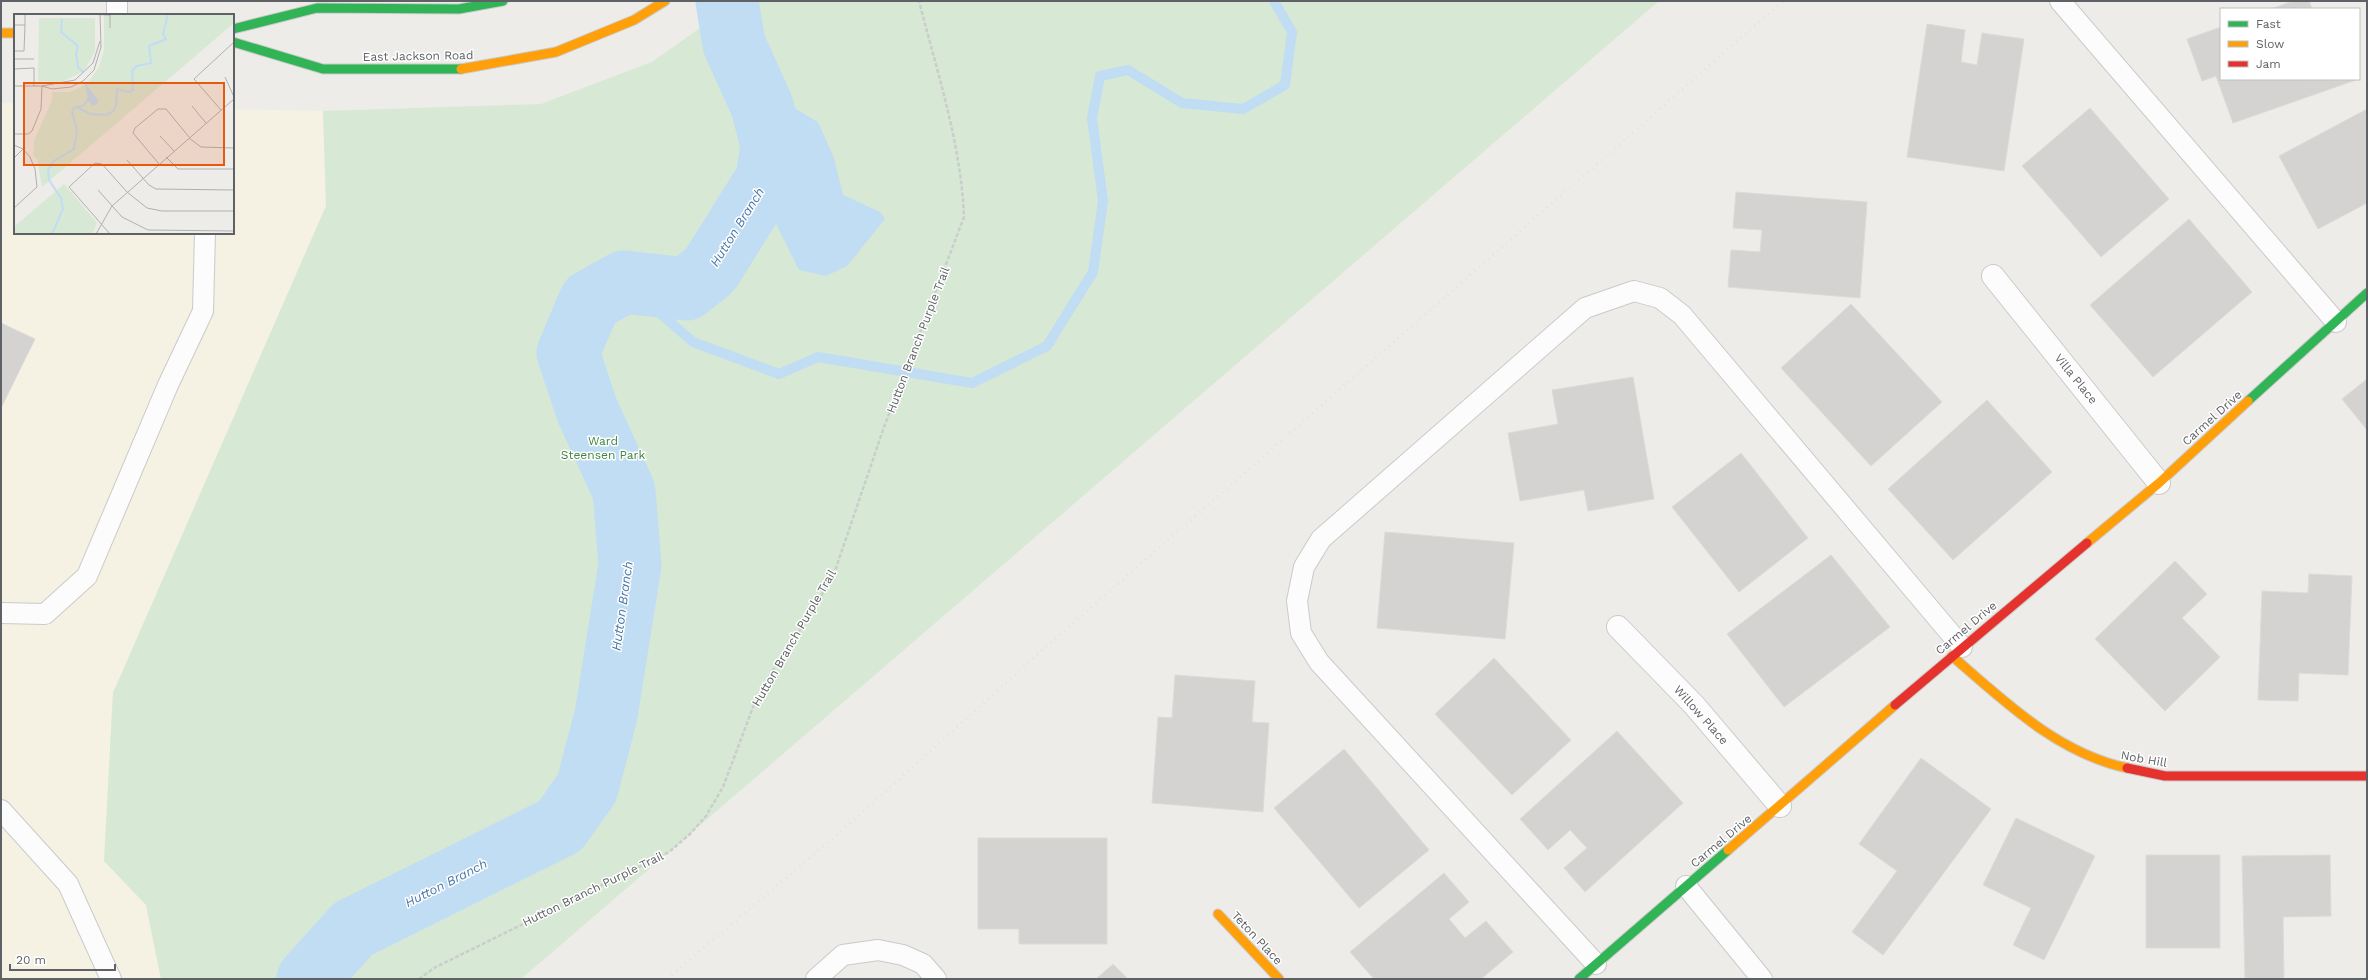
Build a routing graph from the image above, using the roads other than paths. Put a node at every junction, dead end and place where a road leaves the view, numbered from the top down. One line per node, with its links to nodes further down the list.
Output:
1 (117, 1): 5 (lane)
2 (503, 1): 6 (street)
3 (665, 1): 9 (street, East Jackson Road)
4 (2060, 1): 13 (lane)
5 (117, 14)
6 (234, 29)
7 (1, 33): 8 (street)
8 (14, 33)
9 (234, 42)
10 (205, 234): 15 (lane)
11 (1993, 276): 14 (street, Villa Place)
12 (2367, 294): 13 (street, Carmel Drive)
13 (2336, 322): 14 (street, Carmel Drive)
14 (2159, 483): 17 (street, Carmel Drive)
15 (1, 613)
16 (1618, 627): 19 (street, Willow Place)
17 (1957, 652): 18 (street, Nob Hill); 19 (street, Carmel Drive); 23 (lane)
18 (2367, 776)
19 (1780, 806): 21 (street, Carmel Drive)
20 (1, 810): 24 (lane)
21 (1686, 886): 23 (street, Carmel Drive); 29 (lane)
22 (1218, 914): 27 (street, Teton Place)
23 (1596, 964): 28 (street, Carmel Drive)
24 (111, 979)
25 (816, 979): 26 (lane)
26 (936, 979)
27 (1279, 979)
28 (1579, 979)
29 (1762, 979)

